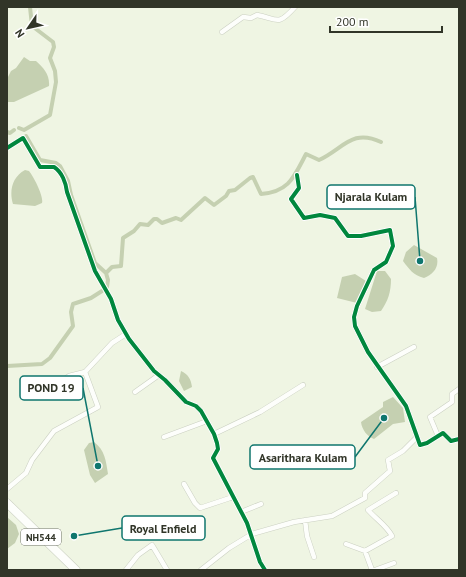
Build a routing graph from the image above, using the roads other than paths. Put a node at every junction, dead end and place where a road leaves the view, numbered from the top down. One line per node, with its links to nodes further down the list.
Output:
1 (295, 7): 2 (street)
2 (222, 32)
3 (7, 148): 5 (street)
4 (297, 175): 7 (street)
5 (126, 334): 8 (street); 9 (street)
6 (414, 347): 7 (street)
7 (377, 367): 18 (street)
8 (85, 372): 10 (street); 21 (street)
9 (159, 375): 13 (street); 14 (street)
10 (62, 381)
11 (303, 385): 15 (street)
12 (459, 389): 16 (street)
13 (135, 392)
14 (207, 421): 15 (street); 17 (street)
15 (214, 434): 23 (street)
16 (438, 436): 18 (street); 19 (street)
17 (164, 437)
18 (417, 437): 28 (street)
19 (459, 439)
20 (184, 484): 23 (street)
21 (7, 489)
22 (396, 493): 31 (street)
23 (233, 497): 27 (street)
24 (7, 503): 36 (highway, NH544)
25 (261, 504): 27 (street)
26 (7, 511): 35 (highway, NH544)
27 (241, 512): 29 (street)
28 (305, 520): 29 (street); 32 (street)
29 (252, 534): 38 (street); 39 (street)
30 (346, 544): 31 (street)
31 (365, 551): 40 (street)
32 (314, 557)
33 (394, 563): 40 (street)
34 (165, 569): 37 (street)
35 (68, 570)
36 (76, 570)
37 (126, 570)
38 (201, 570)
39 (265, 570)
40 (374, 570)

